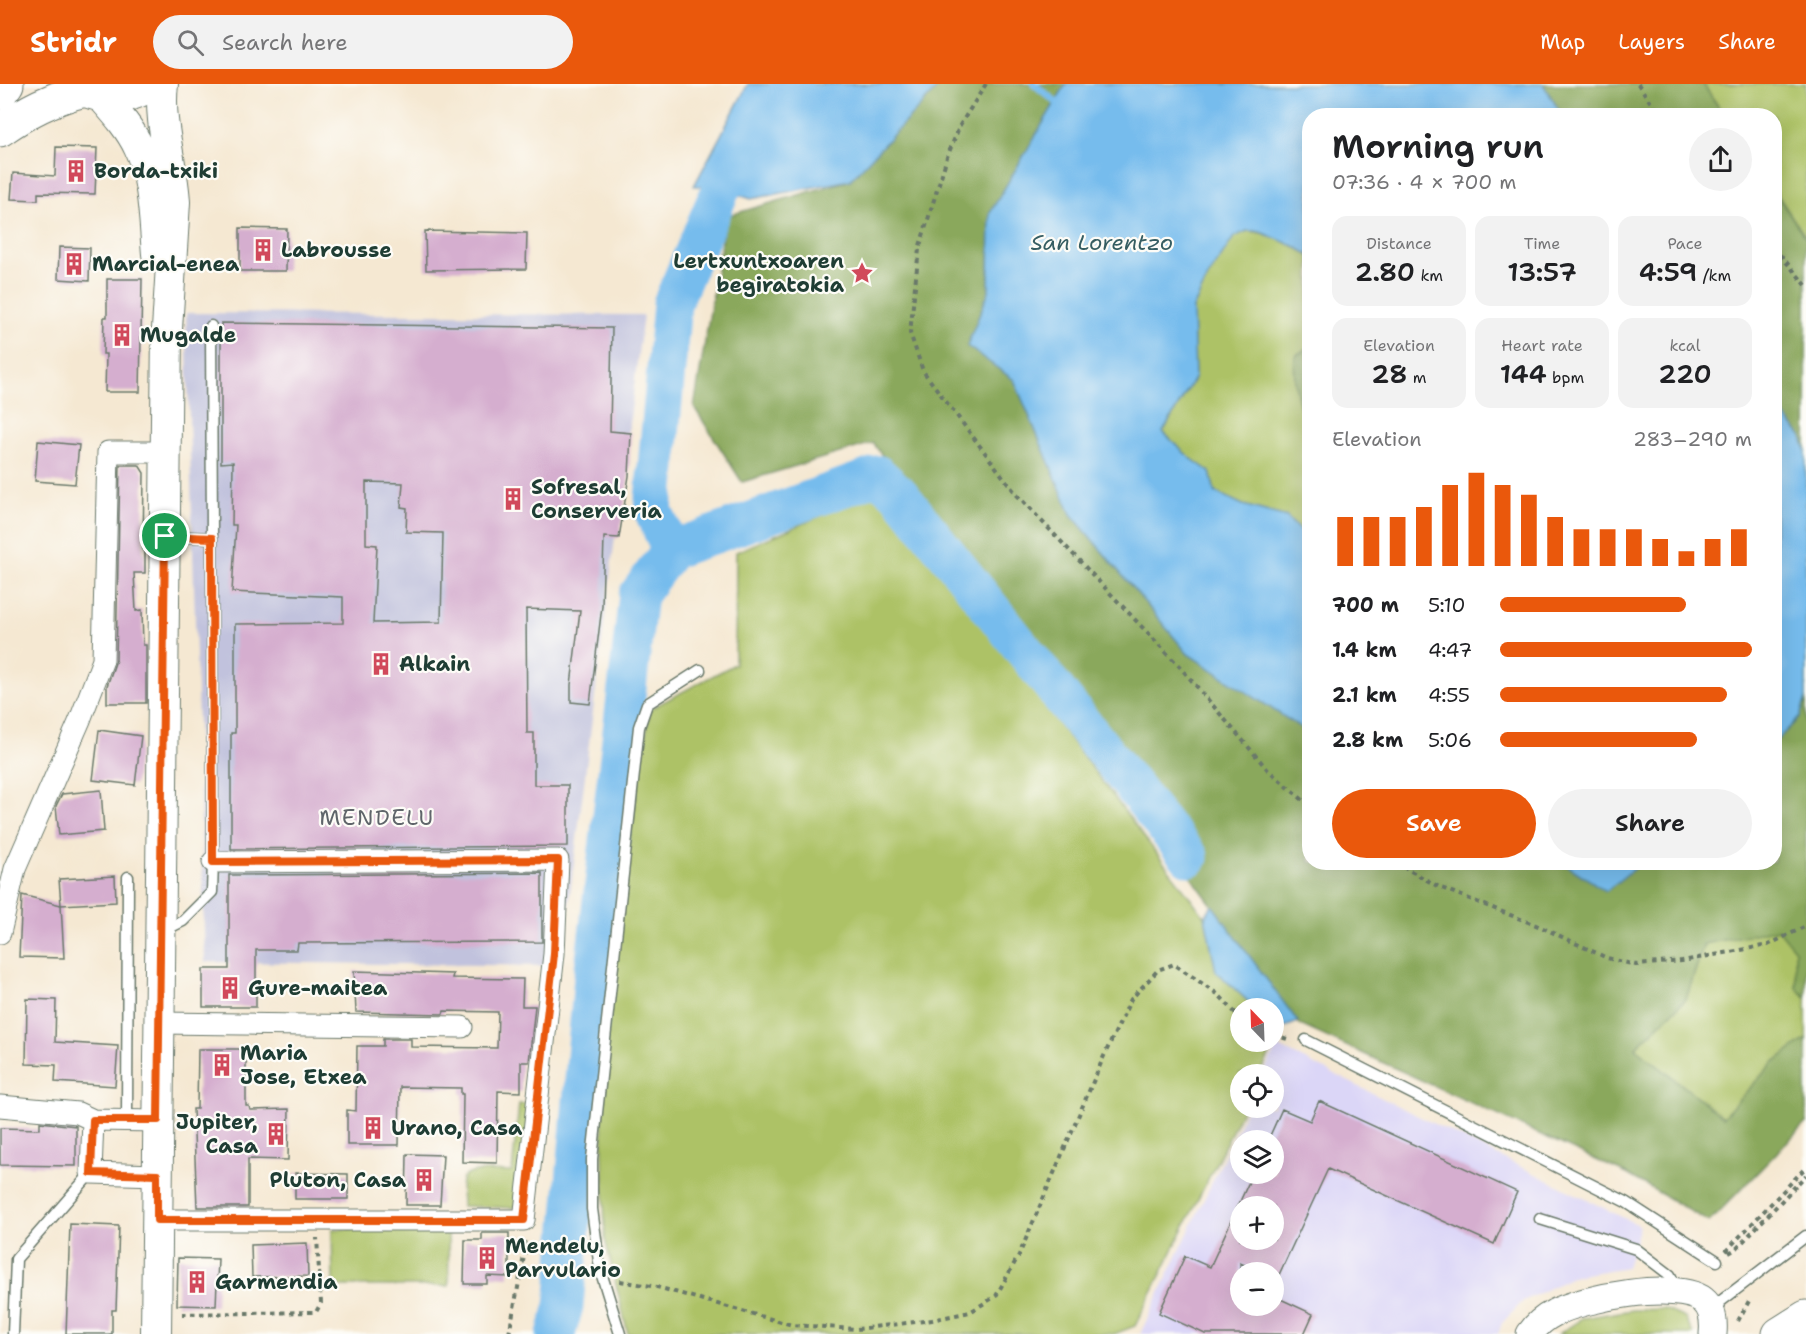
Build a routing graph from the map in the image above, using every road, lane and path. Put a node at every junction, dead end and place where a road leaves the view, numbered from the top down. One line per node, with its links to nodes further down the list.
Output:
1 (7, 84): 7 (main road)
2 (151, 84): 6 (main road)
3 (163, 84): 13 (main road)
4 (986, 84): 18 (path)
5 (1638, 84): 8 (path)
6 (87, 90): 9 (main road); 13 (main road)
7 (0, 93)
8 (1654, 108)
9 (0, 130)
10 (1782, 257): 11 (path)
11 (1806, 285)
12 (211, 326): 16 (lane)
13 (167, 329): 14 (main road)
14 (166, 452): 15 (main road); 24 (street)
15 (165, 536): 16 (lane); 23 (main road)
16 (212, 538): 19 (lane)
17 (700, 670): 43 (lane)
18 (1302, 799)
19 (213, 862): 23 (lane); 40 (street)
20 (1409, 870): 22 (path)
21 (128, 877): 31 (lane)
22 (1806, 926)
23 (160, 932): 26 (main road)
24 (0, 933)
25 (1230, 1006): 43 (path)
26 (159, 1023): 27 (street); 32 (main road)
27 (462, 1027)
28 (1306, 1040): 42 (lane)
29 (0, 1106): 30 (street)
30 (93, 1120): 31 (street); 34 (street)
31 (127, 1120): 32 (street)
32 (158, 1120): 35 (main road)
33 (1806, 1167): 42 (path)
34 (91, 1173): 35 (street); 48 (lane)
35 (157, 1175): 38 (main road)
36 (1806, 1175): 42 (path)
37 (1539, 1219): 44 (lane)
38 (157, 1220): 39 (street); 47 (main road)
39 (316, 1220): 40 (street); 47 (path)
40 (524, 1220): 49 (path)
41 (1806, 1236): 46 (lane)
42 (1717, 1261)
43 (603, 1278): 50 (lane)
44 (1678, 1291): 46 (street); 51 (street)
45 (1806, 1317): 52 (main road)
46 (1714, 1327)
47 (167, 1329)
48 (13, 1334)
49 (509, 1334)
50 (620, 1334)
51 (1530, 1334)
52 (1779, 1334)

